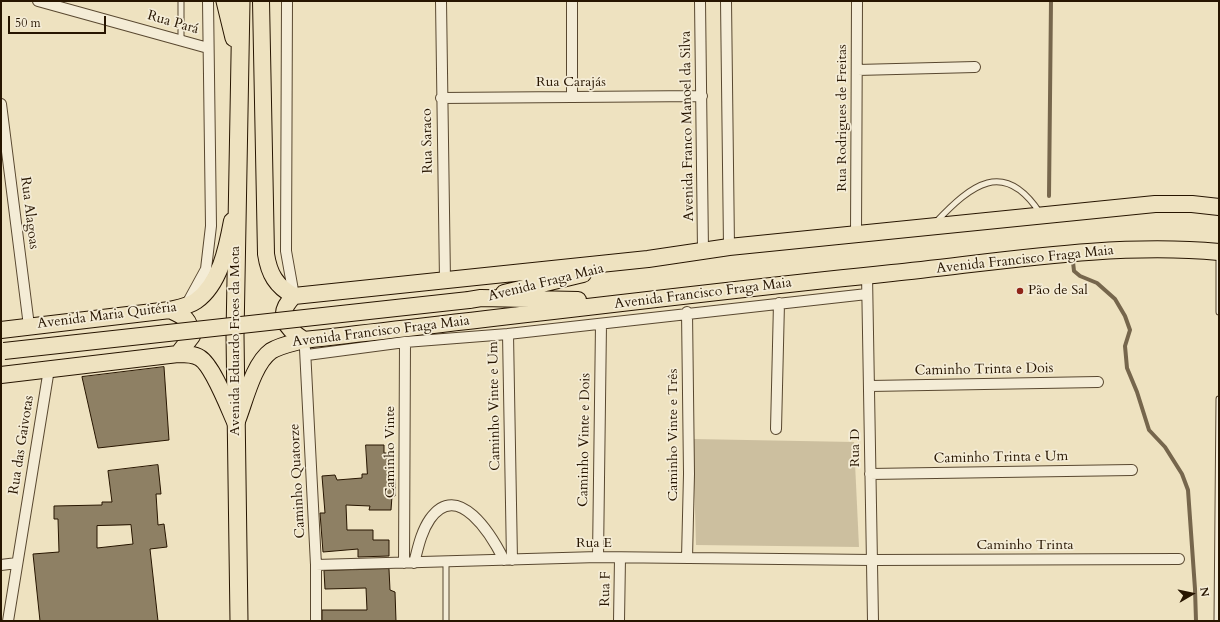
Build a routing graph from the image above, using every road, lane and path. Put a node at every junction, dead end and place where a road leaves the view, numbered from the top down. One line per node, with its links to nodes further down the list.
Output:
1 (38, 1): 13 (street, Rua Pará)
2 (181, 1): 13 (lane)
3 (208, 1): 14 (street)
4 (225, 1): 15 (highway, Avenida Eduardo Froes da Mota)
5 (241, 1): 15 (highway, Avenida Eduardo Froes da Mota)
6 (261, 1): 35 (main road)
7 (287, 1): 35 (street)
8 (441, 1): 20 (street, Rua Saraco)
9 (572, 1): 19 (street)
10 (700, 1): 18 (street, Avenida Franco Manoel da Silva)
11 (726, 1): 28 (street)
12 (857, 1): 17 (street, Rua Rodrigues de Freitas)
13 (181, 39): 14 (street, Rua Pará)
14 (208, 48): 39 (street)
15 (239, 62): 23 (highway, Avenida Eduardo Froes da Mota)
16 (974, 67): 17 (street)
17 (856, 70): 27 (street, Rua Rodrigues de Freitas)
18 (702, 96): 19 (street, Rua Carajás); 29 (street, Avenida Franco Manoel da Silva)
19 (572, 97): 20 (street, Rua Carajás)
20 (441, 98): 33 (street, Rua Saraco)
21 (1, 104): 22 (street, Rua Alagoas)
22 (2, 118): 44 (street, Rua Alagoas)
23 (237, 200): 39 (main road, Avenida Maria Quitéria); 56 (highway, Avenida Eduardo Froes da Mota)
24 (1219, 207): 25 (main road)
25 (1042, 216): 26 (main road); 26 (lane)
26 (931, 227): 27 (main road)
27 (856, 235): 28 (main road)
28 (729, 247): 29 (main road)
29 (703, 251): 31 (main road)
30 (1219, 252): 32 (main road, Avenida Francisco Fraga Maia); 42 (lane)
31 (648, 258): 33 (main road); 36 (main road, Avenida Fraga Maia)
32 (867, 275): 34 (street, Rua D); 37 (main road, Avenida Francisco Fraga Maia)
33 (445, 281): 35 (main road)
34 (867, 294): 38 (street); 54 (street, Rua D)
35 (294, 296): 48 (main road)
36 (475, 299): 37 (main road, Avenida Fraga Maia); 49 (main road, bridge)
37 (641, 301): 48 (main road, Avenida Francisco Fraga Maia)
38 (779, 303): 41 (street); 57 (street)
39 (186, 305): 40 (main road, Avenida Maria Quitéria)
40 (170, 310): 44 (main road, Avenida Maria Quitéria); 50 (main road)
41 (687, 312): 43 (street); 62 (street, Caminho Vinte e Três)
42 (1219, 312)
43 (601, 324): 46 (street); 60 (street, Caminho Vinte e Dois)
44 (30, 326): 45 (main road, Avenida Maria Quitéria)
45 (1, 330)
46 (508, 334): 47 (street, Caminho Vinte e Um); 64 (street, Caminho Vinte e Um)
47 (405, 342): 48 (street, Caminho Vinte e Um); 68 (street, Caminho Vinte)
48 (305, 348): 56 (main road, Avenida Francisco Fraga Maia); 70 (street, Caminho Quatorze)
49 (3, 351)
50 (178, 354): 51 (main road); 56 (main road)
51 (49, 369): 52 (main road); 67 (street, Rua das Gaivotas)
52 (1, 375)
53 (1098, 382): 54 (street, Caminho Trinta e Dois)
54 (870, 386): 59 (street, Rua D)
55 (1219, 399): 77 (lane)
56 (236, 424): 72 (highway, Avenida Eduardo Froes da Mota)
57 (776, 429)
58 (1132, 470): 59 (street, Caminho Trinta e Um)
59 (870, 474): 65 (street, Rua D)
60 (598, 557): 61 (street, Rua E); 64 (street, Rua E)
61 (620, 558): 62 (street, Rua E); 75 (street, Rua F)
62 (687, 558): 65 (street, Rua E)
63 (1179, 559): 65 (street, Caminho Trinta)
64 (508, 560): 66 (street, Rua E); 68 (street)
65 (872, 560): 76 (street, Rua D)
66 (446, 562): 68 (street, Rua E); 74 (lane)
67 (17, 563): 69 (street); 71 (street, Rua das Gaivotas)
68 (409, 563): 70 (street, Rua E)
69 (1, 564)
70 (316, 565): 73 (street, Caminho Quatorze)
71 (8, 621)
72 (239, 621)
73 (316, 621)
74 (446, 621)
75 (619, 621)
76 (873, 621)
77 (1217, 621)

